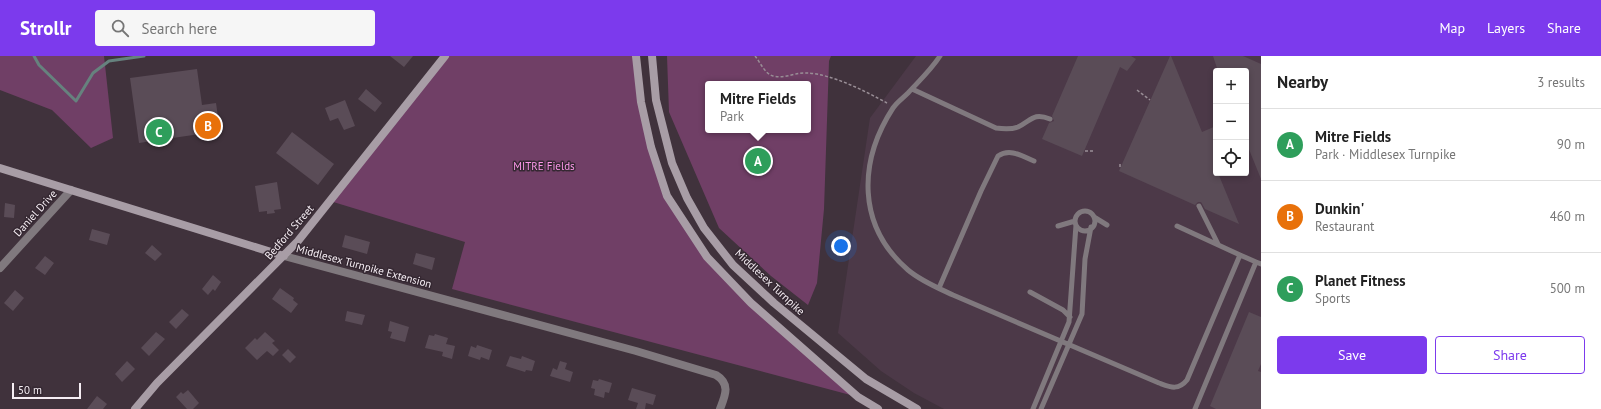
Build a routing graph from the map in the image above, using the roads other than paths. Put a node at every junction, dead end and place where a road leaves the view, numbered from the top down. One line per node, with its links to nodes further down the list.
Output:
1 (445, 56): 19 (main road, Bedford Street)
2 (636, 56): 29 (main road)
3 (652, 56): 30 (main road, Middlesex Turnpike)
4 (940, 56): 5 (lane)
5 (912, 89): 6 (lane); 22 (lane)
6 (1050, 119)
7 (1034, 161): 22 (lane)
8 (0, 168): 9 (main road, Middlesex Turnpike Extension)
9 (71, 190): 19 (main road, Middlesex Turnpike Extension); 21 (street, Daniel Drive)
10 (1199, 206): 17 (lane)
11 (1094, 217): 12 (lane); 13 (lane); 16 (lane)
12 (1075, 223): 14 (lane); 16 (lane); 24 (lane)
13 (1107, 225)
14 (1058, 226)
15 (1177, 226): 17 (lane)
16 (1092, 228): 26 (lane)
17 (1218, 244): 18 (lane)
18 (1240, 255): 20 (lane); 26 (lane)
19 (284, 256): 27 (main road, Bedford Street); 28 (street, Middlesex Turnpike Extension)
20 (1259, 263): 33 (lane)
21 (0, 268)
22 (939, 288): 25 (lane)
23 (1030, 292): 24 (lane)
24 (1070, 317): 25 (lane)
25 (1061, 340): 26 (lane); 31 (lane)
26 (1069, 344): 32 (lane)
27 (135, 409)
28 (720, 409)
29 (878, 409)
30 (917, 409)
31 (1033, 409)
32 (1041, 409)
33 (1195, 409)

